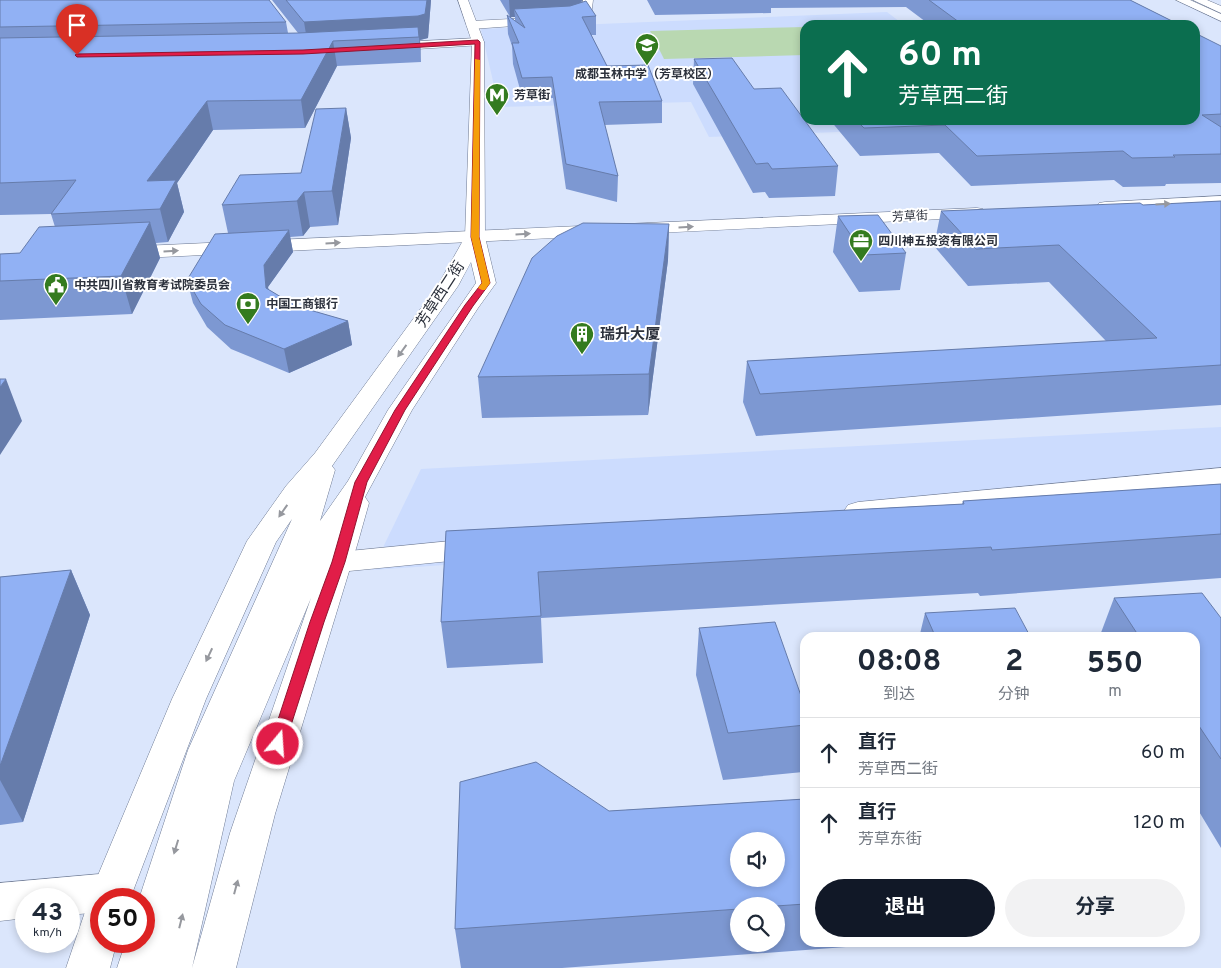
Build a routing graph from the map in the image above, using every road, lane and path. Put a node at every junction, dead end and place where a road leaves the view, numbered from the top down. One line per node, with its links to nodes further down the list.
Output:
1 (463, 0): 7 (main road)
2 (588, 0): 7 (main road)
3 (1180, 0): 6 (main road)
4 (1198, 0): 5 (main road)
5 (1221, 10)
6 (1221, 18)
7 (472, 25): 8 (main road)
8 (478, 42): 9 (main road); 13 (main road)
9 (371, 48)
10 (1221, 201): 11 (main road, one-way to 10)
11 (1092, 207)
12 (992, 212): 13 (main road, 芳草街, one-way to 12)
13 (475, 237): 14 (main road, 芳草街, one-way to 13); 15 (main road, 芳草西二街, one-way to 15); 17 (main road, 芳草西二街)
14 (99, 254)
15 (324, 459): 21 (main road, one-way to 21); 26 (main road, one-way to 26)
16 (1221, 476): 18 (main road)
17 (361, 482): 20 (main road); 27 (main road, one-way to 17)
18 (834, 514)
19 (507, 546): 20 (main road)
20 (339, 562): 28 (main road, one-way to 20)
21 (113, 888)
22 (15, 900): 23 (main road)
23 (0, 902)
24 (92, 953): 25 (main road)
25 (88, 968)
26 (139, 968)
27 (170, 968)
28 (214, 968)

